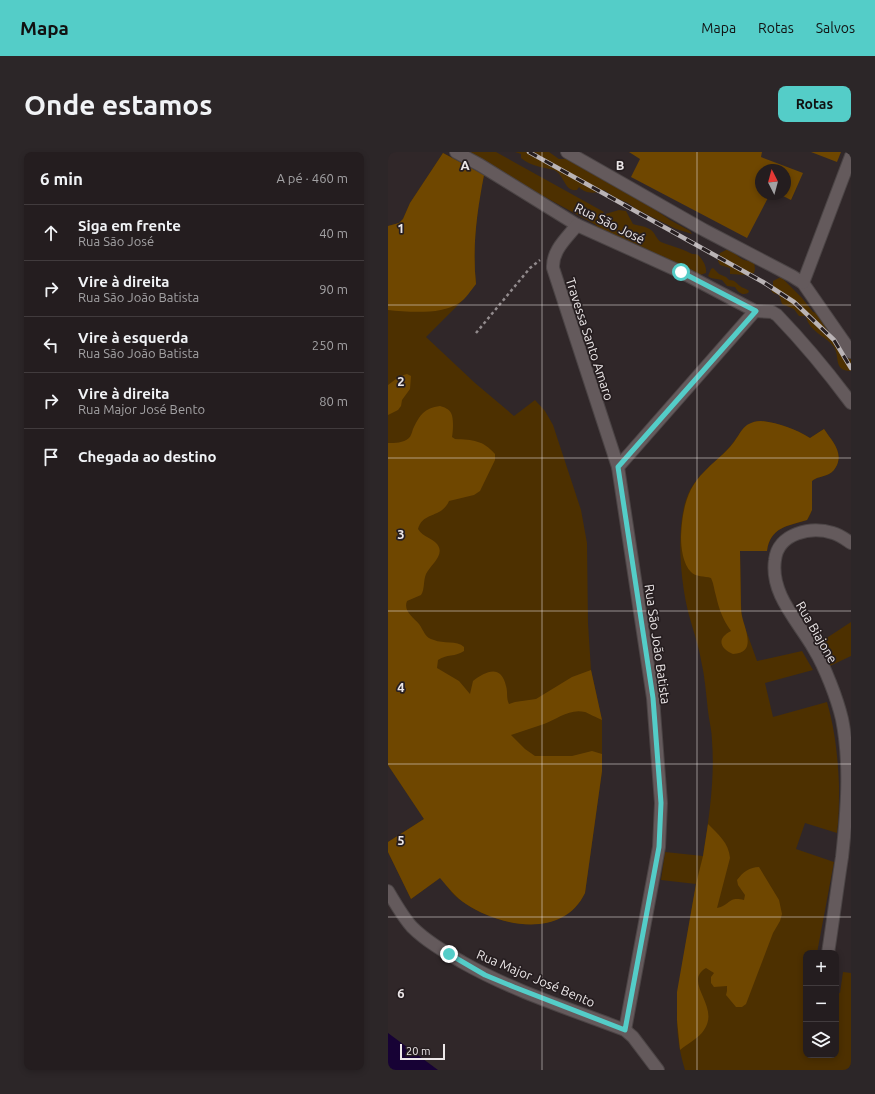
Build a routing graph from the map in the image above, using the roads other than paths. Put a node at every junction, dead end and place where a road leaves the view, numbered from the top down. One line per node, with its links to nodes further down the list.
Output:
1 (456, 152): 4 (street, Rua São José)
2 (567, 152): 5 (street)
3 (851, 156): 5 (street)
4 (578, 225): 6 (street, Rua São José); 9 (street, Travessa Santo Amaro)
5 (803, 283): 7 (street)
6 (756, 311): 8 (street, Rua São José); 9 (street)
7 (851, 352)
8 (851, 403)
9 (618, 467): 13 (street, Rua São João Batista)
10 (851, 543): 12 (street, Rua Biajone)
11 (388, 892): 13 (street, Rua Major José Bento)
12 (828, 950)
13 (625, 1030): 14 (street, Rua Major José Bento)
14 (658, 1070)

